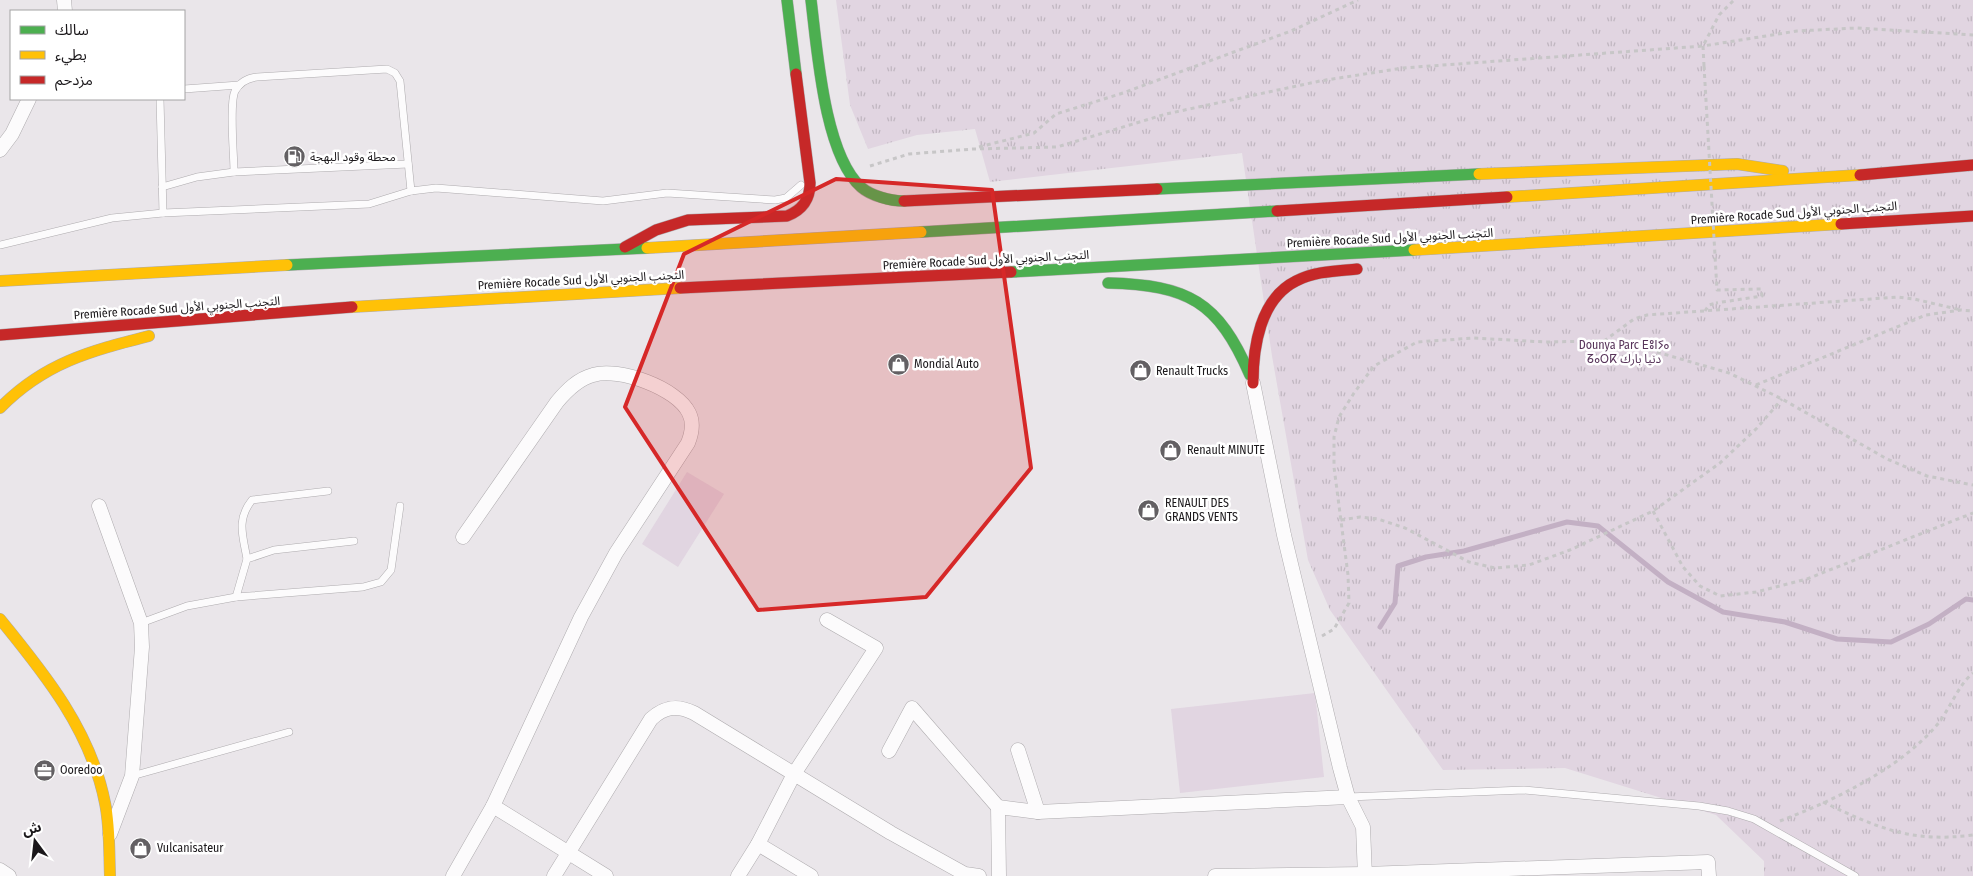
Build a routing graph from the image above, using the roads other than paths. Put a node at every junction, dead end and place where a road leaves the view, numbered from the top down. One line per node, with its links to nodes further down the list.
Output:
1 (787, 0): 11 (main road)
2 (811, 0): 12 (main road)
3 (239, 85): 4 (lane); 8 (lane); 10 (lane)
4 (185, 88)
5 (29, 100): 7 (street)
6 (160, 100): 13 (lane)
7 (0, 150)
8 (408, 164): 10 (lane); 14 (lane)
9 (1973, 165): 12 (main road)
10 (234, 172): 13 (lane)
11 (809, 172): 14 (lane); 19 (main road)
12 (1813, 179): 19 (main road)
13 (162, 186): 15 (lane)
14 (411, 191): 15 (lane)
15 (163, 213): 18 (lane)
16 (1973, 216): 17 (main road, Première Rocade Sud التجنب الجنوبي الأول)
17 (1895, 221): 20 (main road); 25 (main road, Première Rocade Sud التجنب الجنوبي الأول)
18 (0, 245)
19 (620, 250): 22 (main road)
20 (1463, 259)
21 (1365, 268): 28 (main road)
22 (0, 281)
23 (1093, 283): 28 (main road)
24 (1015, 284): 25 (main road)
25 (742, 286): 26 (main road, Première Rocade Sud التجنب الجنوبي الأول)
26 (208, 320): 27 (main road, Première Rocade Sud التجنب الجنوبي الأول); 29 (main road)
27 (0, 334)
28 (1253, 383): 45 (street)
29 (0, 408)
30 (328, 491): 35 (lane)
31 (99, 506): 39 (street)
32 (400, 506): 36 (lane)
33 (463, 537): 46 (street)
34 (354, 541): 35 (lane)
35 (247, 559): 36 (lane)
36 (236, 597): 39 (lane)
37 (0, 619): 49 (main road)
38 (827, 620): 43 (street)
39 (141, 623): 44 (street)
40 (289, 732): 44 (lane)
41 (1018, 750): 48 (street)
42 (889, 751): 47 (street)
43 (794, 774): 50 (street); 51 (street); 61 (street)
44 (132, 776): 49 (street)
45 (1348, 797): 48 (street); 54 (street); 65 (lane)
46 (493, 806): 51 (street); 56 (street)
47 (998, 807): 48 (street); 62 (street)
48 (1038, 812)
49 (109, 837): 53 (main road)
50 (758, 844): 59 (street); 60 (street)
51 (569, 853): 57 (street); 58 (street)
52 (0, 870): 55 (street)
53 (108, 874)
54 (1366, 875): 63 (street); 64 (street)
55 (9, 876)
56 (453, 876)
57 (554, 876)
58 (606, 876)
59 (738, 876)
60 (811, 876)
61 (979, 876)
62 (999, 876)
63 (1215, 876)
64 (1709, 876)
65 (1855, 876)

